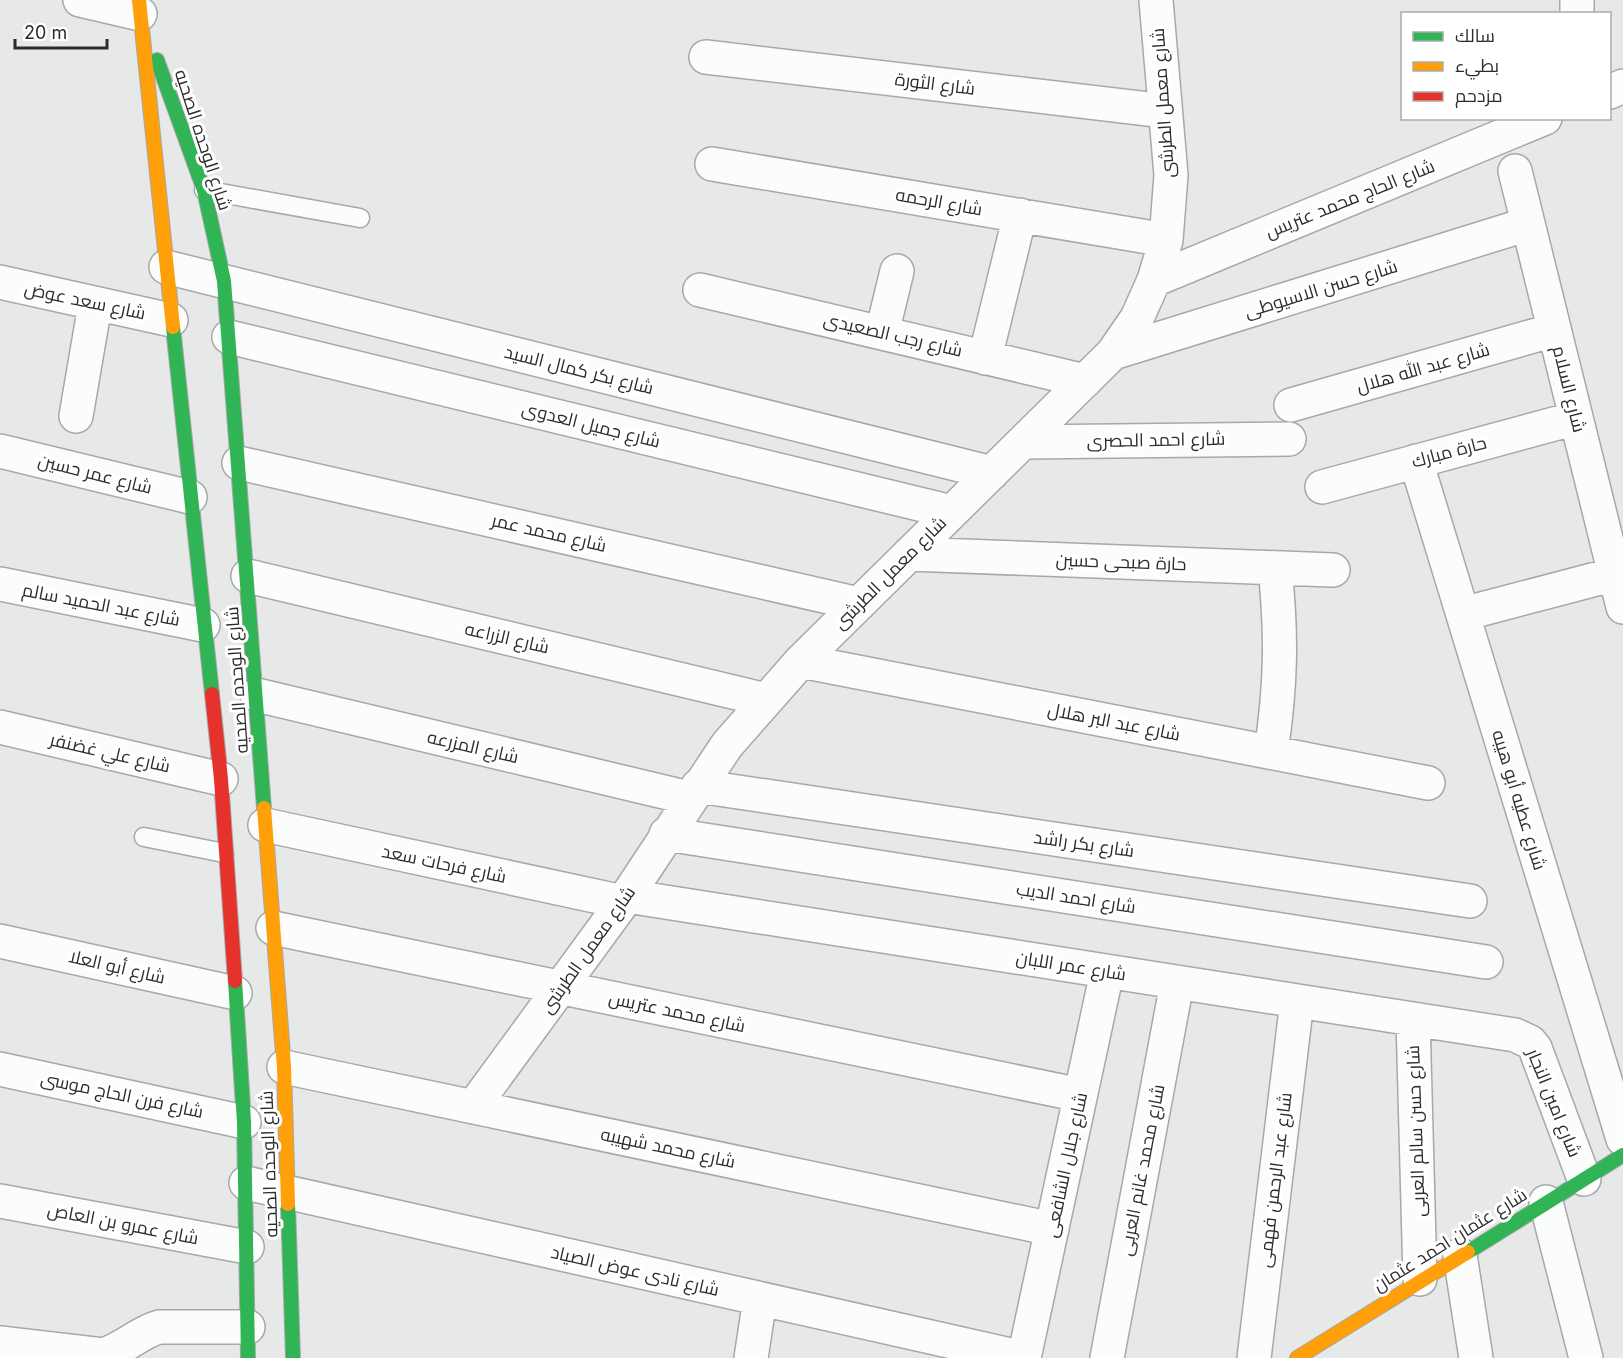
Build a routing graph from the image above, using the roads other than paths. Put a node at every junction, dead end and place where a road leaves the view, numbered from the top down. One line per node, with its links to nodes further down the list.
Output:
1 (80, 0): 3 (street)
2 (1156, 0): 5 (street, شارع معمل الطرشى)
3 (139, 7): 9 (street, شارع الوحده الصحيه); 14 (street, شارع الوحده الصحيه)
4 (706, 57): 5 (street, شارع الثورة)
5 (1165, 111): 13 (street, شارع معمل الطرشى)
6 (1540, 120): 16 (street, شارع الحاج محمد عتريس)
7 (712, 164): 10 (street, شارع الرحمه)
8 (1515, 171): 12 (street, شارع السلام)
9 (204, 190): 11 (lane); 17 (street, شارع الوحده الصحيه)
10 (1020, 215): 13 (street, شارع الرحمه); 26 (street)
11 (360, 218)
12 (1528, 224): 22 (street, شارع السلام); 25 (street, شارع حسن الاسيوطى)
13 (1166, 240): 16 (street, شارع معمل الطرشى)
14 (166, 267): 17 (street, شارع بكر كمال السيد); 21 (street, شارع الوحده الصحيه)
15 (897, 271): 23 (street)
16 (1154, 280): 25 (street, شارع معمل الطرشى)
17 (224, 281): 24 (street, شارع الوحده الصحيه); 36 (street, شارع بكر كمال السيد)
18 (0, 282): 20 (street, شارع سعد عوض)
19 (700, 290): 23 (street, شارع رجب الصعيدى)
20 (95, 305): 21 (street, شارع سعد عوض); 29 (street)
21 (171, 320): 38 (street, شارع الوحده الصحيه)
22 (1554, 330): 28 (street, شارع عبد الله هلال); 30 (street, شارع السلام)
23 (882, 333): 26 (street, شارع رجب الصعيدى)
24 (229, 337): 35 (street, شارع الوحده الصحيه); 39 (street, شارع جميل العدوى)
25 (1113, 353): 27 (street, شارع معمل الطرشى)
26 (986, 358): 27 (street, شارع رجب الصعيدى)
27 (1085, 381): 32 (street, شارع معمل الطرشى)
28 (1292, 405)
29 (76, 416)
30 (1576, 418): 34 (street, حارة مبارك); 43 (street, شارع السلام)
31 (1289, 438): 32 (street, شارع احمد الحصرى)
32 (1024, 442): 36 (street, شارع معمل الطرشى)
33 (0, 451): 38 (street, شارع عمر حسين)
34 (1416, 461): 37 (street, حارة مبارك); 48 (street, شارع عطيه أبو هيبه)
35 (238, 463): 44 (street, شارع الوحده الصحيه); 46 (street, شارع محمد عمر)
36 (992, 473): 39 (street, شارع معمل الطرشى)
37 (1322, 487)
38 (190, 498): 49 (street, شارع الوحده الصحيه)
39 (952, 512): 40 (street, شارع معمل الطرشى)
40 (909, 554): 41 (street, حارة صبحى حسين); 46 (street, شارع معمل الطرشى)
41 (1275, 568): 42 (street, حارة صبحى حسين); 54 (street)
42 (1333, 570)
43 (1615, 574): 47 (street, شارع السلام); 48 (street)
44 (248, 576): 51 (street, شارع الوحده الصحيه); 52 (street, شارع الزراعه)
45 (0, 584): 49 (street, شارع عبد الحميد سالم)
46 (859, 604): 50 (street, شارع معمل الطرشى)
47 (1623, 607)
48 (1463, 614): 79 (street, شارع عطيه أبو هيبه)
49 (203, 625): 55 (street, شارع الوحده الصحيه)
50 (801, 661): 52 (street, شارع معمل الطرشى); 54 (street, شارع عبد البر هلال)
51 (257, 695): 57 (street, شارع المزرعه); 58 (street, شارع الوحده الصحيه)
52 (766, 700): 57 (street, شارع معمل الطرشى)
53 (0, 727): 55 (street, شارع علي غضنفر)
54 (1271, 752): 56 (street, شارع عبد البر هلال)
55 (221, 779): 61 (street, شارع الوحده الصحيه)
56 (1428, 783)
57 (693, 792): 59 (street, شارع معمل الطرشى); 63 (street, شارع بكر راشد)
58 (266, 825): 62 (street, شارع فرحات سعد); 64 (street, شارع الوحده الصحيه)
59 (666, 834): 62 (street, شارع معمل الطرشى); 66 (street, شارع احمد الديب)
60 (144, 837): 61 (lane)
61 (224, 853): 70 (street, شارع الوحده الصحيه)
62 (625, 899): 67 (street, شارع عمر اللبان); 69 (street, شارع معمل الطرشى)
63 (1470, 901)
64 (273, 928): 69 (street, شارع محمد عتريس); 74 (street, شارع الوحده الصحيه)
65 (0, 940): 70 (street, شارع أبو العلا)
66 (1486, 962)
67 (1107, 972): 68 (street, شارع عمر اللبان); 76 (street, شارع جلال الشافعى)
68 (1177, 983): 71 (street, شارع عمر اللبان); 96 (street, شارع محمد غانم العربى)
69 (562, 989): 76 (street, شارع محمد عتريس); 77 (street, شارع معمل الطرشى)
70 (235, 993): 78 (street, شارع الوحده الصحيه)
71 (1297, 1001): 72 (street, شارع عمر اللبان); 97 (street, شارع عبد الرحمن فهمى)
72 (1413, 1019): 73 (street, شارع عمر اللبان); 89 (street, شارع حسن سالم العربى)
73 (1515, 1035): 81 (street, شارع امين النجار)
74 (284, 1067): 77 (street, شارع محمد شهيبه); 83 (street, شارع الوحده الصحيه)
75 (0, 1069): 78 (street, شارع فرن الحاج موسى)
76 (1080, 1095): 86 (street, شارع جلال الشافعى)
77 (473, 1107): 86 (street, شارع محمد شهيبه)
78 (244, 1122): 82 (street, شارع الوحده الصحيه)
79 (1623, 1139)
80 (1623, 1155): 81 (street, شارع عثمان احمد عثمان)
81 (1584, 1179): 85 (street, شارع عثمان احمد عثمان)
82 (246, 1184): 83 (street, شارع نادى عوض الصياد); 87 (street, شارع الوحده الصحيه)
83 (288, 1193): 90 (street, شارع نادى عوض الصياد); 93 (street, شارع الوحده الصحيه)
84 (0, 1201): 87 (street, شارع عمرو بن العاص)
85 (1546, 1202): 88 (street, شارع عثمان احمد عثمان); 100 (street)
86 (1052, 1229): 95 (street, شارع جلال الشافعى)
87 (247, 1247): 91 (street, شارع الوحده الصحيه)
88 (1460, 1255): 89 (street, شارع عثمان احمد عثمان); 99 (street)
89 (1420, 1279): 98 (street, شارع عثمان احمد عثمان)
90 (760, 1299): 94 (street); 95 (street, شارع نادى عوض الصياد)
91 (248, 1342): 92 (street)
92 (0, 1343)
93 (293, 1358)
94 (751, 1358)
95 (1024, 1358)
96 (1107, 1358)
97 (1254, 1358)
98 (1297, 1358)
99 (1476, 1358)
100 (1586, 1358)

